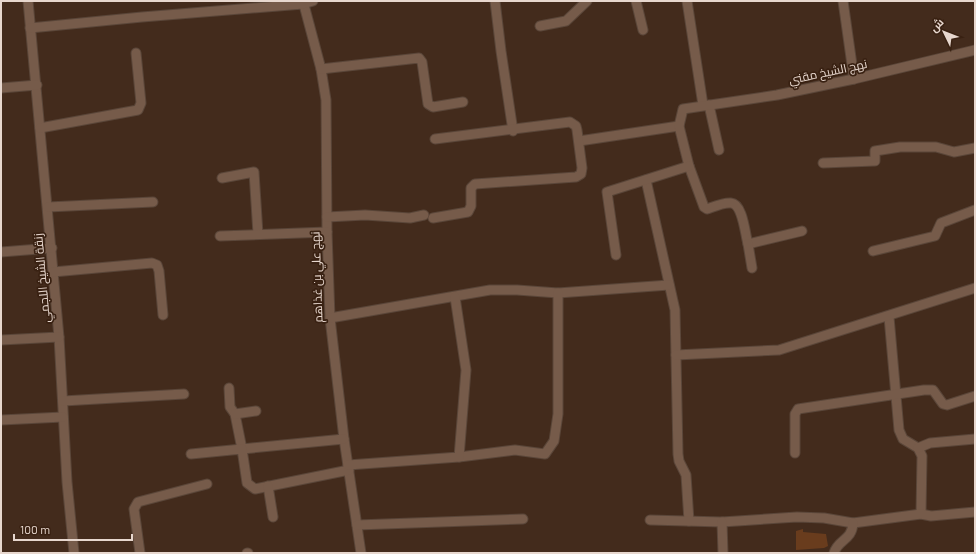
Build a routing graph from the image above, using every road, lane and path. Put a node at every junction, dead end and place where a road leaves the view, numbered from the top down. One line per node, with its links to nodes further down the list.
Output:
1 (28, 1): 11 (street, زنقة الشيخ اللجمي)
2 (313, 1): 8 (street)
3 (495, 1): 23 (street)
4 (587, 1): 10 (street)
5 (636, 1): 12 (street)
6 (687, 1): 20 (street)
7 (843, 1): 16 (street)
8 (303, 2): 9 (street); 15 (street, نهج علي بن غذاهم)
9 (256, 4): 11 (street)
10 (540, 26)
11 (30, 28): 17 (street, زنقة الشيخ اللجمي)
12 (644, 30)
13 (975, 50): 16 (street, نهج الشيخ مقني)
14 (136, 53): 22 (street)
15 (321, 69): 19 (street); 35 (street, نهج علي بن غذاهم)
16 (854, 79): 20 (street, نهج الشيخ مقني)
17 (37, 85): 18 (street); 22 (street, زنقة الشيخ اللجمي)
18 (1, 88)
19 (463, 102)
20 (706, 105): 21 (street, نهج الشيخ مقني); 27 (street)
21 (679, 126): 25 (street); 29 (street)
22 (40, 128): 33 (street, زنقة الشيخ اللجمي)
23 (513, 131): 24 (street); 25 (street)
24 (435, 139)
25 (579, 141): 35 (street)
26 (975, 148): 28 (street)
27 (719, 150)
28 (823, 163)
29 (689, 166): 31 (street); 40 (street)
30 (222, 178): 38 (street)
31 (646, 180): 44 (street); 47 (street)
32 (153, 202): 33 (street)
33 (48, 207): 41 (street, زنقة الشيخ اللجمي)
34 (975, 210): 42 (street)
35 (327, 217): 37 (street, نهج علي بن غذاهم)
36 (802, 231): 40 (street)
37 (327, 232): 38 (street); 53 (street, نهج علي بن غذاهم)
38 (258, 234): 39 (street)
39 (220, 236)
40 (748, 244): 45 (street)
41 (52, 248): 43 (street); 46 (street, زنقة الشيخ اللجمي)
42 (873, 251)
43 (1, 252)
44 (616, 255)
45 (752, 268)
46 (53, 272): 51 (street); 54 (street, زنقة الشيخ اللجمي)
47 (669, 285): 49 (street); 56 (street)
48 (975, 288): 52 (street)
49 (558, 293): 50 (street); 72 (street)
50 (455, 297): 53 (street); 72 (street)
51 (163, 315)
52 (888, 317): 56 (street); 58 (street)
53 (330, 318): 67 (street, نهج علي بن غذاهم)
54 (59, 337): 55 (street); 61 (street, زنقة الشيخ اللجمي)
55 (1, 340)
56 (676, 355): 81 (street)
57 (229, 388): 63 (street)
58 (896, 393): 60 (street); 68 (street); 70 (street)
59 (184, 394): 61 (street)
60 (975, 396)
61 (63, 400): 64 (street, زنقة الشيخ اللجمي)
62 (256, 411): 63 (street)
63 (235, 414): 69 (street)
64 (63, 417): 65 (street); 85 (street, زنقة الشيخ اللجمي)
65 (1, 420)
66 (975, 438): 68 (street)
67 (344, 439): 69 (street); 73 (street, نهج علي بن غذاهم)
68 (918, 448): 77 (street)
69 (242, 449): 71 (street); 75 (street)
70 (794, 453)
71 (191, 454)
72 (459, 457): 73 (street)
73 (349, 467): 75 (street); 84 (street, نهج علي بن غذاهم)
74 (207, 484): 86 (street)
75 (268, 486): 78 (street)
76 (975, 512): 77 (street)
77 (921, 514): 83 (street)
78 (273, 517)
79 (522, 520): 84 (street)
80 (650, 520): 81 (street)
81 (689, 521): 82 (street)
82 (722, 522): 83 (street); 88 (street)
83 (853, 523): 89 (street)
84 (357, 525): 87 (street, نهج علي بن غذاهم)
85 (74, 553)
86 (140, 553)
87 (361, 553)
88 (723, 553)
89 (834, 553)

